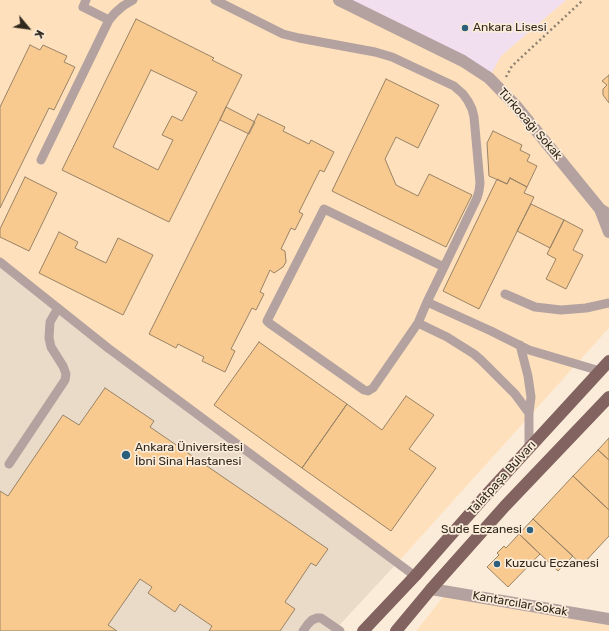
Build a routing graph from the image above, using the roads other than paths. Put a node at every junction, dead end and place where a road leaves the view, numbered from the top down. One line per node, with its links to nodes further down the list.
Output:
1 (86, 0): 5 (lane)
2 (132, 0): 5 (lane)
3 (215, 0): 10 (lane)
4 (339, 0): 7 (street, Türkocağı Sokak)
5 (109, 20): 6 (lane)
6 (41, 160)
7 (605, 212): 8 (street, Türkocağı Sokak)
8 (609, 232)
9 (0, 262): 14 (lane)
10 (444, 267): 12 (lane); 15 (lane)
11 (505, 294): 13 (lane)
12 (427, 302): 15 (lane); 16 (lane)
13 (609, 303)
14 (58, 308): 22 (lane); 23 (lane)
15 (418, 323): 20 (lane)
16 (520, 345): 18 (lane); 20 (lane)
17 (609, 361): 18 (main road, Talatpaşa Bulvarı)
18 (600, 371): 21 (main road, Talatpaşa Bulvarı)
19 (609, 398): 24 (main road, Talatpaşa Bulvarı)
20 (529, 413): 21 (lane)
21 (529, 448): 23 (main road, Talatpaşa Bulvarı)
22 (9, 464)
23 (415, 576): 28 (main road, Talatpaşa Bulvarı)
24 (431, 589): 25 (street, Kantarcılar Sokak); 29 (main road, Talatpaşa Bulvarı)
25 (609, 618)
26 (303, 631): 27 (lane)
27 (340, 631)
28 (363, 631)
29 (396, 631)

